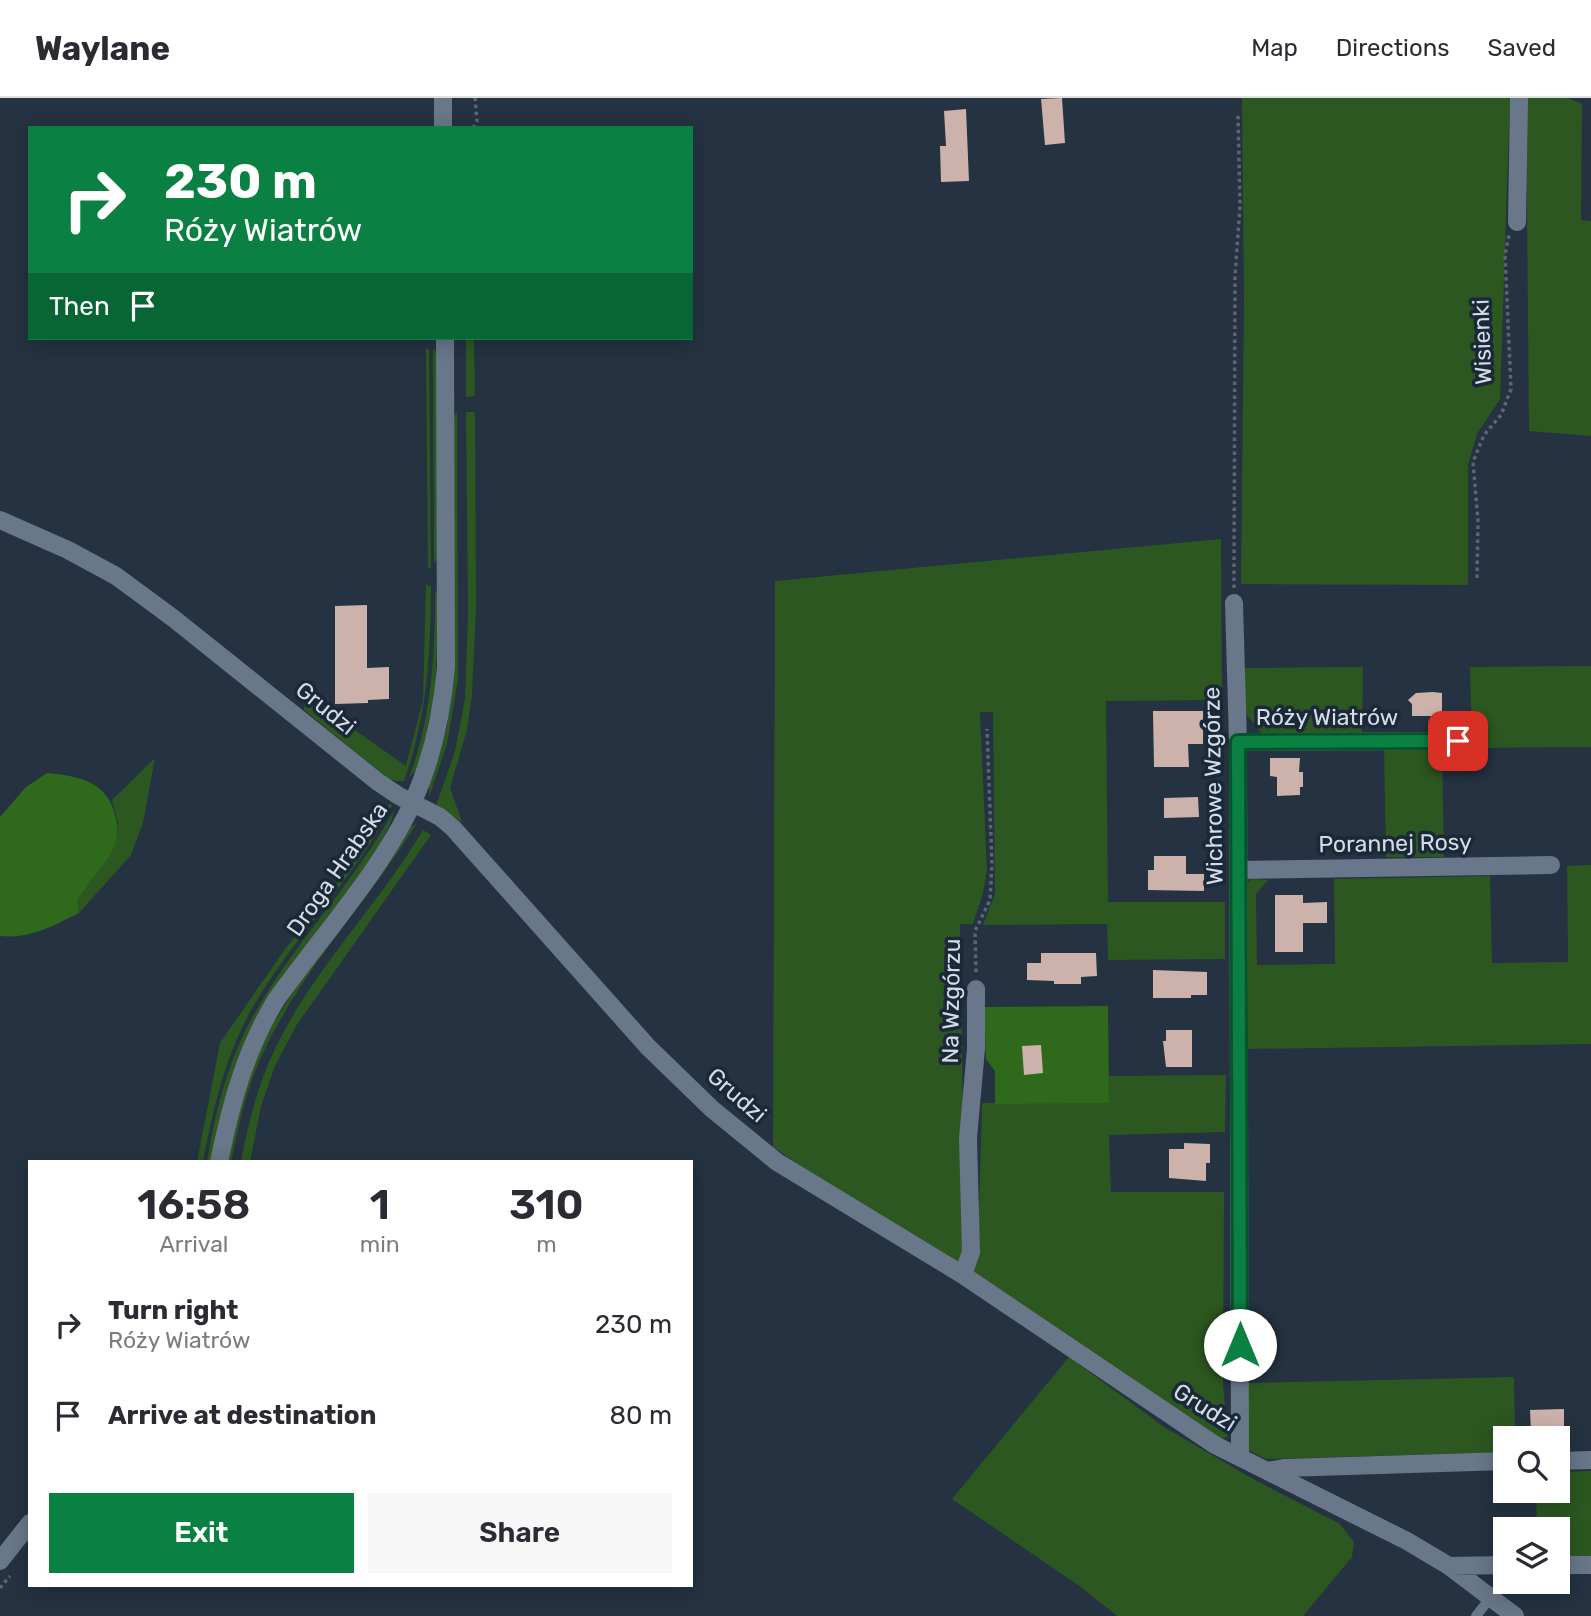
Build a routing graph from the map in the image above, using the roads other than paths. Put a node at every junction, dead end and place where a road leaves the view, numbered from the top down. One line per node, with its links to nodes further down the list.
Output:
1 (443, 98): 3 (street)
2 (1519, 98): 4 (street)
3 (443, 126)
4 (1517, 222)
5 (445, 340): 10 (street, Droga Hrabska)
6 (0, 520): 10 (street, Grudzi)
7 (1234, 603): 9 (street, Wichrowe Wzgórze)
8 (1458, 741): 9 (street, Róży Wiatrów)
9 (1238, 742): 12 (street, Wichrowe Wzgórze)
10 (412, 803): 14 (street, Droga Hrabska); 15 (street, Grudzi)
11 (1551, 866): 12 (street, Porannej Rosy)
12 (1239, 870): 16 (street, Wichrowe Wzgórze)
13 (976, 989): 15 (street, Na Wzgórzu)
14 (219, 1160)
15 (962, 1275): 16 (street, Grudzi)
16 (1240, 1457): 20 (street, Grudzi)
17 (1591, 1460): 19 (street)
18 (1493, 1461): 20 (street)
19 (1570, 1461)
20 (1267, 1471): 26 (street, Grudzi)
21 (28, 1526): 22 (street)
22 (0, 1561)
23 (1493, 1565): 26 (street)
24 (1570, 1565): 25 (street)
25 (1591, 1565)
26 (1449, 1566): 27 (street, Grudzi)
27 (1491, 1597): 28 (lane); 29 (street, Grudzi)
28 (1476, 1616)
29 (1515, 1616)

